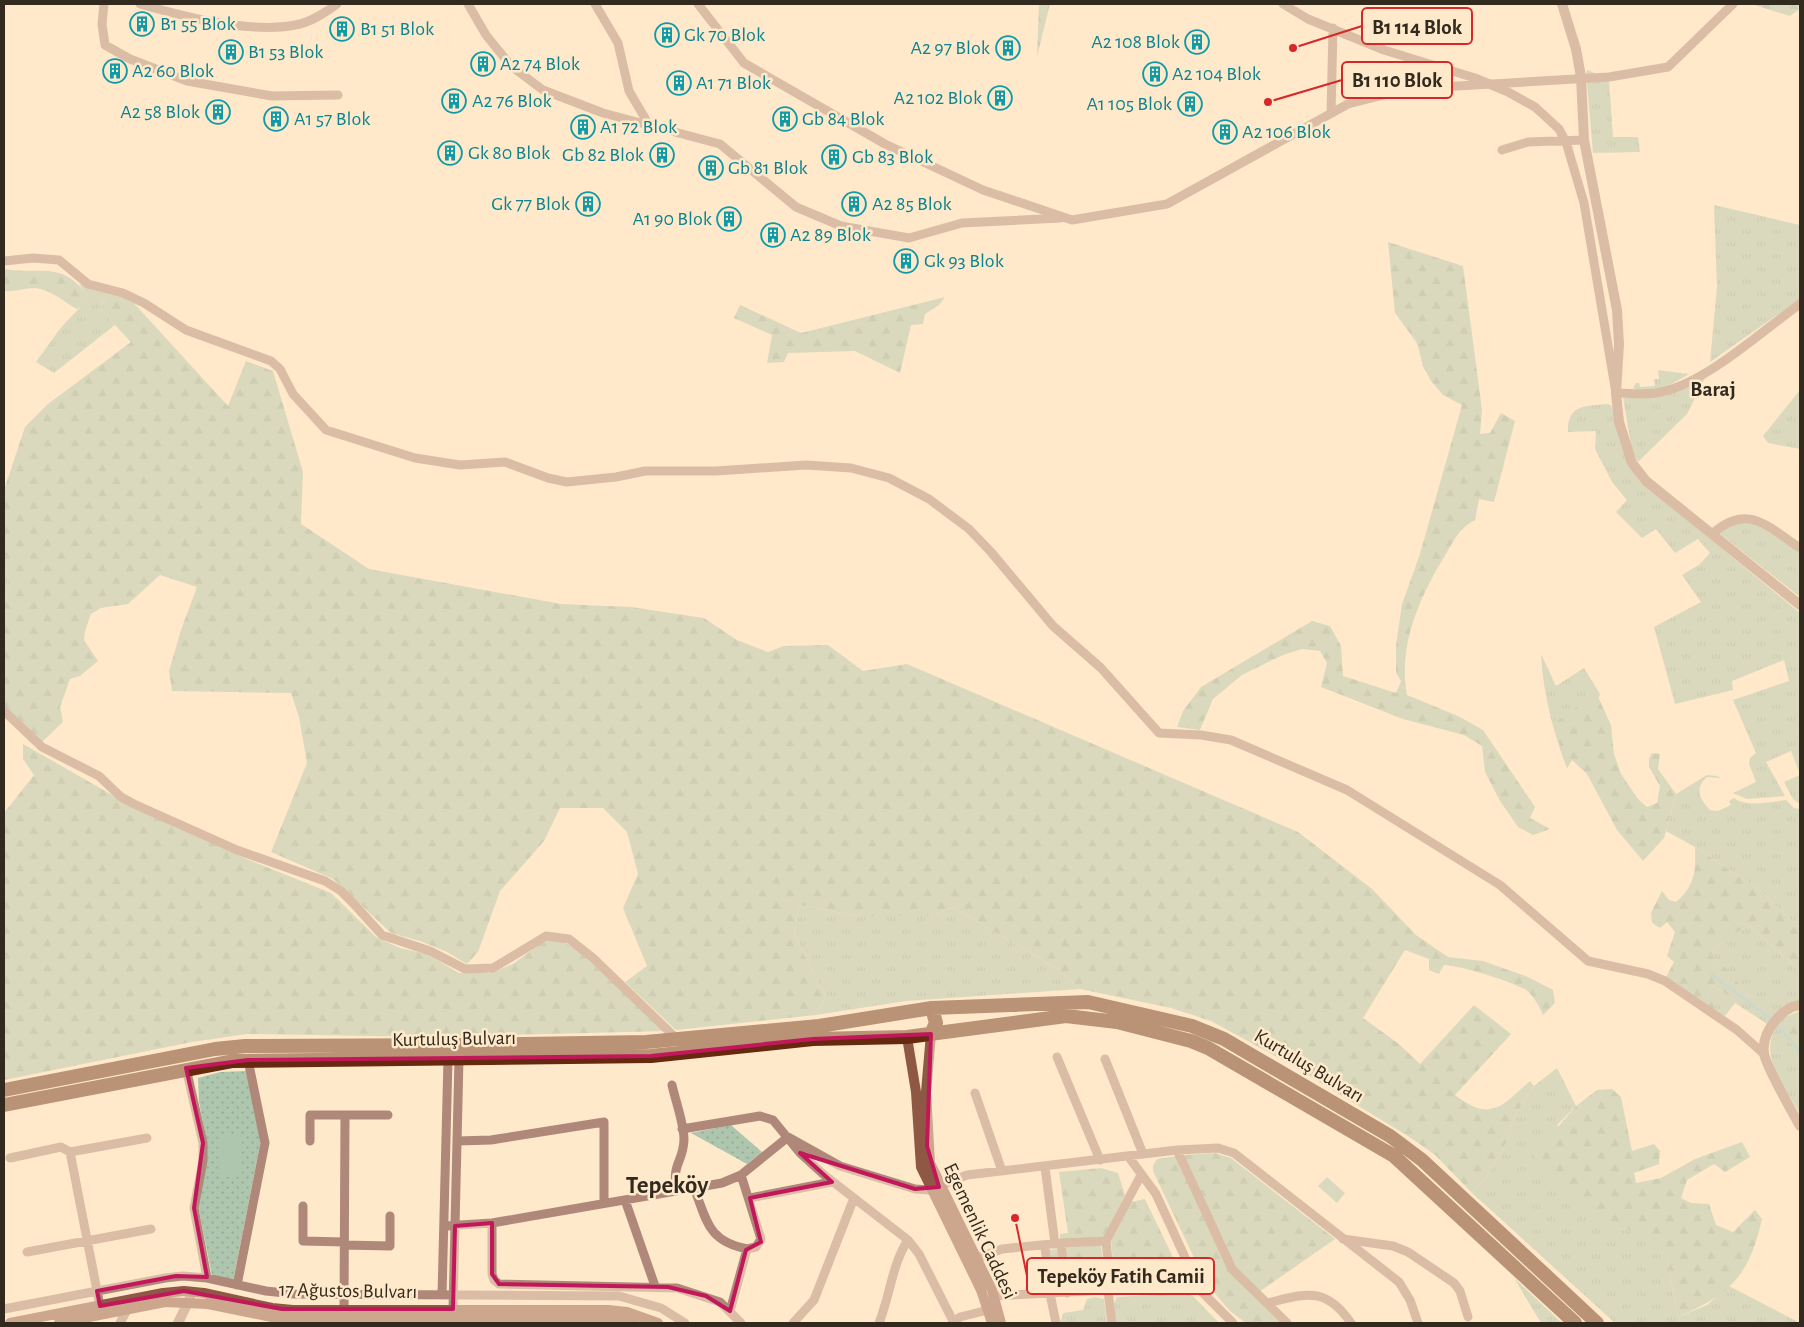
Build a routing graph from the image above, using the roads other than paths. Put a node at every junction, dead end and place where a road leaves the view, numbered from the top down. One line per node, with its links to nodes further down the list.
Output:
1 (104, 4): 13 (street)
2 (140, 4): 3 (street)
3 (337, 4)
4 (468, 4): 15 (street)
5 (595, 4): 15 (street)
6 (698, 4): 19 (street)
7 (1283, 4): 10 (street)
8 (1562, 4): 11 (street)
9 (1733, 4): 11 (street)
10 (1333, 28): 12 (street); 14 (street)
11 (1581, 77): 12 (street); 16 (street)
12 (1492, 85): 14 (street); 17 (street)
13 (338, 95)
14 (1331, 113): 19 (street)
15 (649, 125): 19 (street)
16 (1584, 140): 17 (street); 22 (street)
17 (1566, 142): 18 (street); 22 (street)
18 (1502, 150)
19 (1065, 218)
20 (4, 261): 33 (street)
21 (1800, 304): 22 (street)
22 (1616, 393): 23 (street)
23 (1712, 534): 24 (street); 25 (street)
24 (1800, 548)
25 (1800, 605)
26 (4, 711): 32 (street)
27 (1800, 1004): 33 (street)
28 (932, 1008): 29 (highway); 30 (highway); 131 (highway, Kurtuluş Bulvarı)
29 (905, 1011): 31 (highway); 32 (highway, Kurtuluş Bulvarı)
30 (931, 1034): 31 (highway); 64 (main road, Egemenlik Caddesi); 130 (highway, Kurtuluş Bulvarı)
31 (907, 1037): 35 (highway, Kurtuluş Bulvarı); 64 (main road, Egemenlik Caddesi)
32 (678, 1040): 40 (highway, Kurtuluş Bulvarı)
33 (1764, 1054): 45 (street)
34 (1057, 1057): 57 (street)
35 (453, 1059): 37 (highway, Kurtuluş Bulvarı); 50 (street); 51 (street)
36 (1105, 1059): 54 (street)
37 (248, 1060): 38 (highway, Kurtuluş Bulvarı); 86 (street)
38 (186, 1068): 42 (highway, Kurtuluş Bulvarı); 85 (street)
39 (672, 1085): 46 (street)
40 (4, 1090)
41 (975, 1092): 59 (street)
42 (4, 1105)
43 (345, 1115): 44 (street); 49 (street); 80 (street)
44 (388, 1115)
45 (1800, 1126)
46 (682, 1130): 47 (street); 65 (street)
47 (788, 1137): 60 (street); 62 (street); 64 (street)
48 (147, 1138): 53 (street)
49 (310, 1141)
50 (457, 1145): 51 (street); 69 (street); 74 (street)
51 (446, 1149): 73 (street)
52 (1177, 1150): 54 (street); 76 (street); 98 (street)
53 (70, 1152): 56 (street); 77 (street)
54 (1143, 1154): 55 (street)
55 (1128, 1156): 57 (street); 61 (street)
56 (10, 1158)
57 (1100, 1160): 58 (street)
58 (1045, 1167): 59 (street); 81 (street)
59 (1002, 1171): 64 (street)
60 (741, 1175): 63 (street); 66 (street)
61 (1141, 1175): 79 (street); 87 (street)
62 (832, 1182): 66 (street); 67 (street)
63 (694, 1188): 65 (street); 82 (street)
64 (936, 1188): 84 (main road, Egemenlik Caddesi); 102 (main road, Egemenlik Caddesi)
65 (677, 1191): 68 (street)
66 (750, 1198): 82 (street)
67 (854, 1198): 78 (street); 119 (street)
68 (625, 1200): 69 (street); 88 (street)
69 (604, 1203): 72 (street)
70 (303, 1206): 80 (street)
71 (390, 1216): 80 (street)
72 (492, 1223): 74 (street); 88 (street)
73 (444, 1226): 74 (street); 94 (street)
74 (456, 1226): 95 (street)
75 (150, 1228): 77 (street)
76 (1342, 1239): 107 (street); 129 (street)
77 (87, 1240): 83 (street); 89 (street)
78 (908, 1240): 110 (street); 120 (street)
79 (1106, 1241): 81 (street); 90 (street)
80 (344, 1243): 93 (street)
81 (1054, 1244): 84 (street); 91 (street); 92 (street)
82 (747, 1249): 103 (street)
83 (27, 1252)
84 (977, 1258): 96 (main road, Egemenlik Caddesi)
85 (207, 1278): 86 (street); 89 (street)
86 (237, 1284): 93 (street)
87 (1197, 1285): 90 (street); 126 (street)
88 (655, 1286): 103 (street)
89 (97, 1291): 99 (street); 100 (street)
90 (1110, 1291): 91 (street); 125 (street)
91 (1067, 1293): 92 (street)
92 (1050, 1294): 96 (street); 124 (street)
93 (344, 1295): 94 (street); 108 (street)
94 (442, 1295): 95 (street)
95 (454, 1295): 105 (street); 117 (street)
96 (994, 1296): 123 (main road, Egemenlik Caddesi)
97 (191, 1297): 99 (main road, 17 Ağustos Bulvarı); 101 (main road, 17 Ağustos Bulvarı); 108 (main road, 17 Ağustos Bulvarı); 114 (street)
98 (1267, 1302): 127 (street); 128 (street)
99 (100, 1306): 111 (main road, 17 Ağustos Bulvarı)
100 (4, 1309)
101 (127, 1310): 112 (main road, 17 Ağustos Bulvarı); 113 (street)
102 (988, 1310): 104 (street); 122 (main road, Egemenlik Caddesi)
103 (730, 1311): 118 (street)
104 (977, 1313): 110 (street); 121 (street)
105 (453, 1317): 106 (main road, 17 Ağustos Bulvarı); 108 (main road, 17 Ağustos Bulvarı); 109 (main road, 17 Ağustos Bulvarı)
106 (573, 1317): 115 (main road, 17 Ağustos Bulvarı); 116 (main road, 17 Ağustos Bulvarı)
107 (1468, 1317)
108 (351, 1319): 109 (main road, 17 Ağustos Bulvarı)
109 (442, 1321)
110 (952, 1322)
111 (10, 1323)
112 (59, 1323)
113 (120, 1323)
114 (178, 1323)
115 (634, 1323)
116 (658, 1323)
117 (685, 1323)
118 (741, 1323)
119 (793, 1323)
120 (879, 1323)
121 (980, 1323)
122 (992, 1323)
123 (1001, 1323)
124 (1056, 1323)
125 (1112, 1323)
126 (1232, 1323)
127 (1287, 1323)
128 (1351, 1323)
129 (1418, 1323)
130 (1575, 1323)
131 (1597, 1323)

